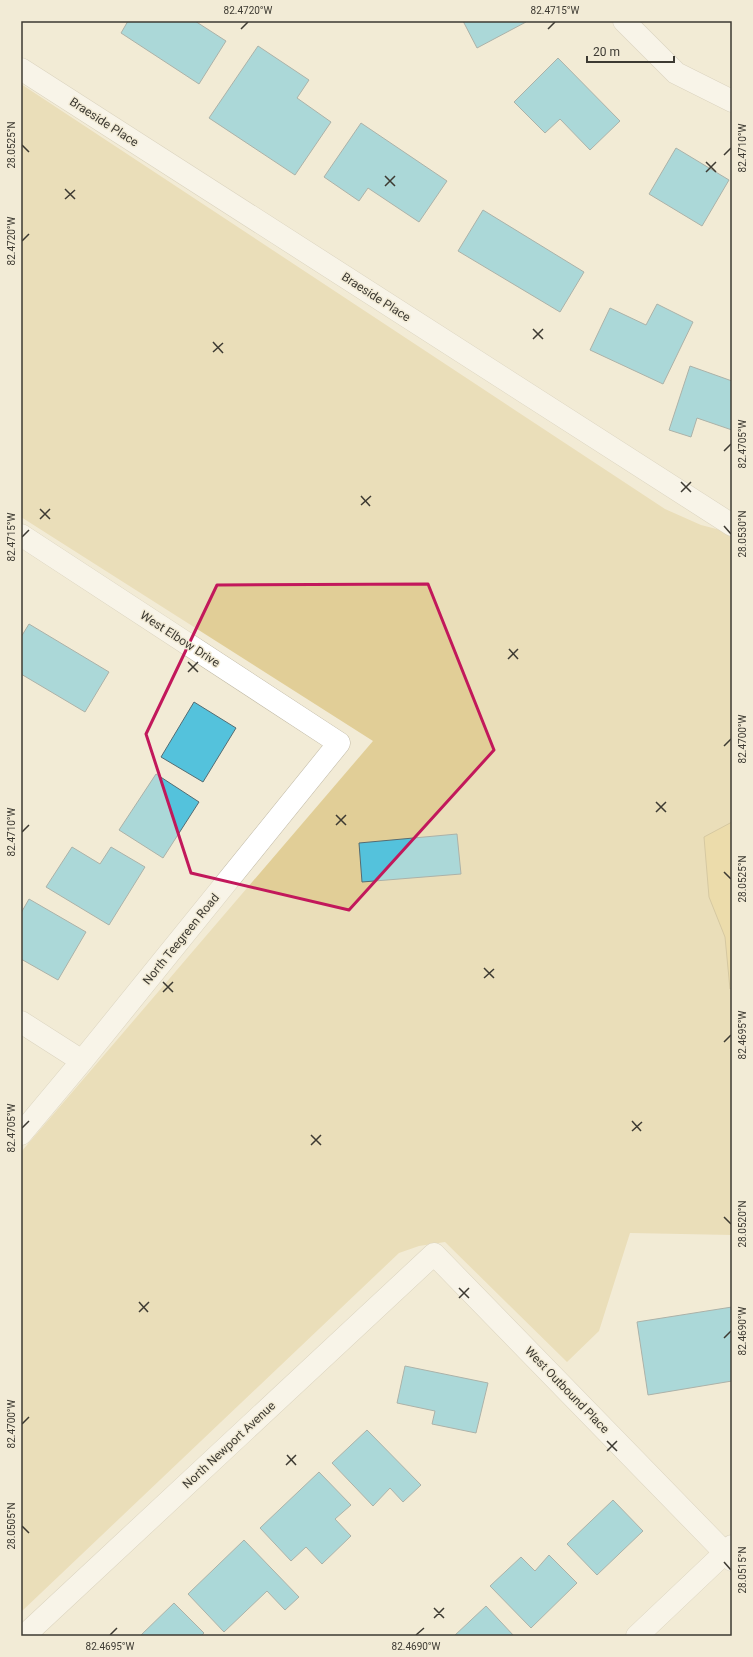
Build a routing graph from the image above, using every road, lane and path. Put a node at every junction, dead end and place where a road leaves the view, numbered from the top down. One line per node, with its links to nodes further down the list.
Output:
1 (624, 21): 3 (street)
2 (21, 69): 4 (street, Braeside Place)
3 (732, 101)
4 (732, 525)
5 (21, 534): 6 (street, West Elbow Drive)
6 (338, 743): 8 (street, North Teegreen Road)
7 (21, 1022): 8 (street)
8 (82, 1061): 9 (street, North Teegreen Road)
9 (21, 1134)
10 (434, 1254): 11 (street, West Outbound Place); 12 (street, North Newport Avenue)
11 (730, 1553): 13 (street)
12 (24, 1636)
13 (637, 1636)

